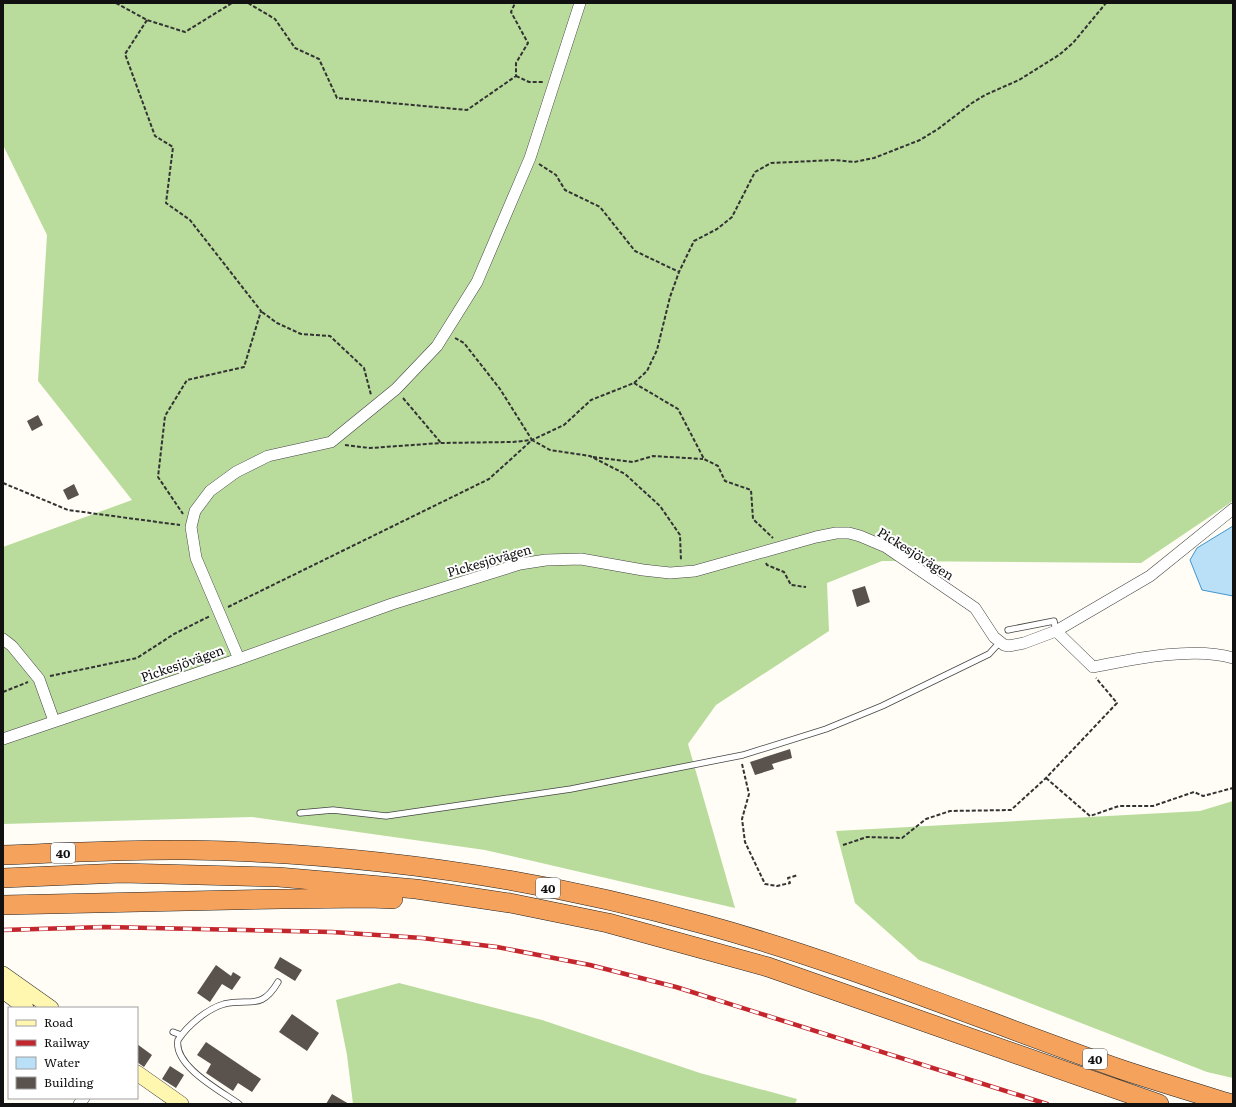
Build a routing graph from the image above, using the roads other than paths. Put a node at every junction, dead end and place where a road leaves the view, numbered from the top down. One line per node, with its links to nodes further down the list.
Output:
1 (580, 3): 8 (street)
2 (1233, 509): 4 (street)
3 (1008, 630): 4 (lane)
4 (1056, 631): 6 (street); 7 (street)
5 (3, 639): 9 (street)
6 (1000, 642): 8 (street, Pickesjövägen); 11 (lane)
7 (1233, 658)
8 (239, 659): 9 (street, Pickesjövägen)
9 (54, 721): 10 (street, Pickesjövägen)
10 (3, 739)
11 (300, 813)
12 (3, 855): 27 (highway, 40)
13 (3, 878): 15 (highway, 40)
14 (3, 905): 15 (highway)
15 (550, 912): 26 (highway, 40)
16 (3, 974): 20 (street)
17 (278, 982): 22 (lane)
18 (3, 991): 19 (street)
19 (25, 1007)
20 (50, 1007)
21 (173, 1032): 22 (lane)
22 (181, 1036): 25 (lane)
23 (140, 1076): 24 (street)
24 (181, 1104)
25 (239, 1104)
26 (1159, 1104)
27 (1232, 1104)

